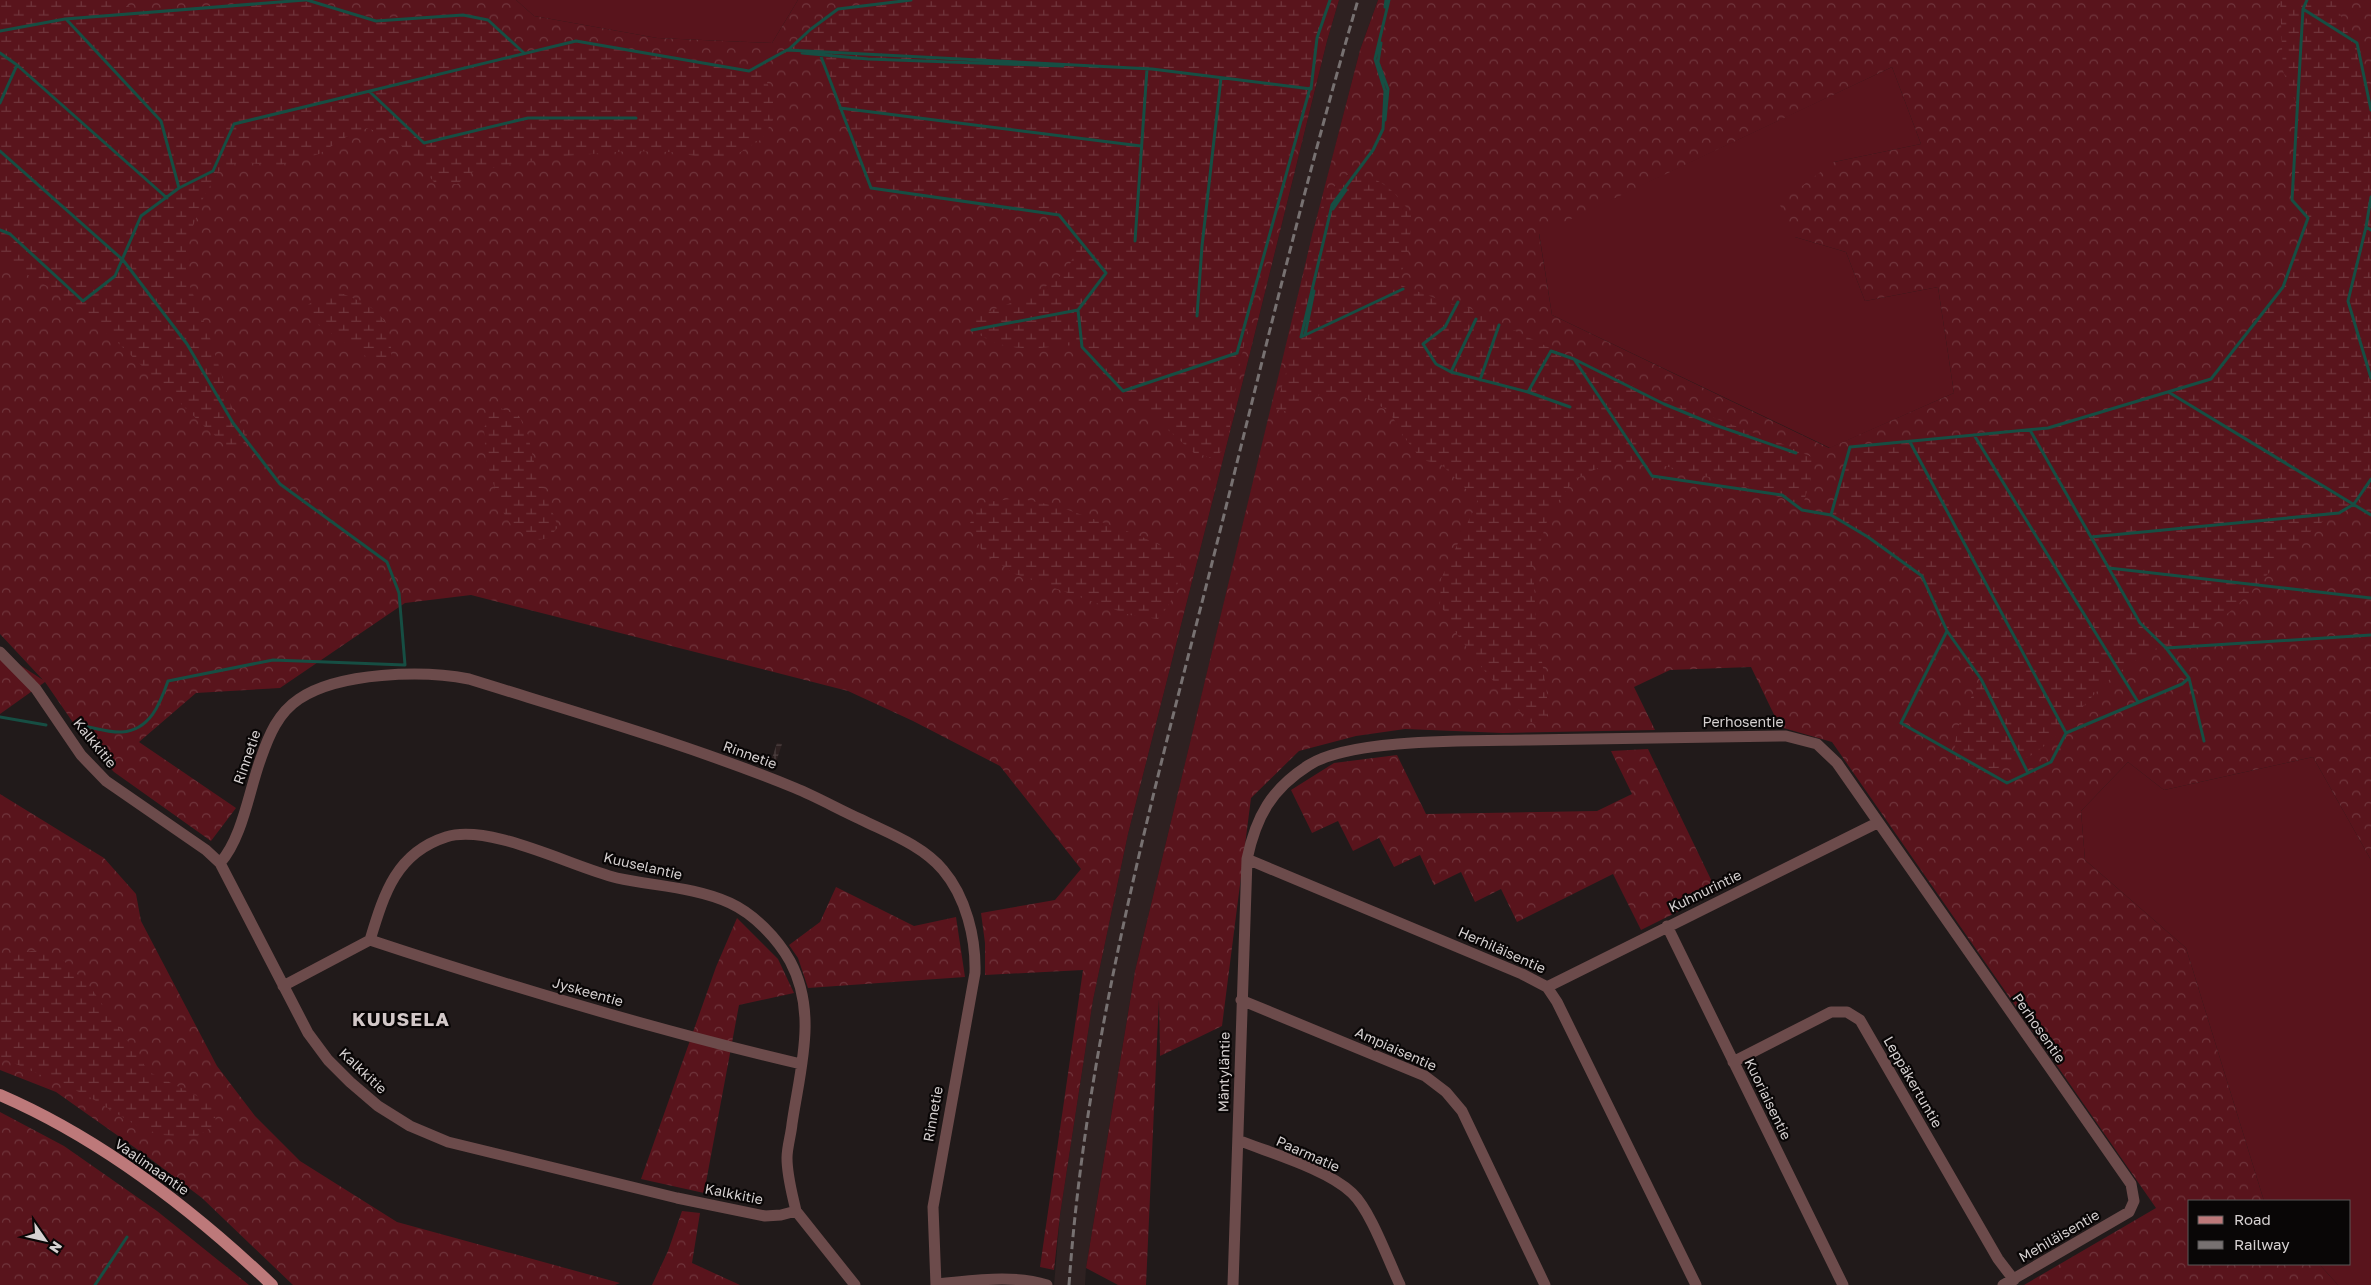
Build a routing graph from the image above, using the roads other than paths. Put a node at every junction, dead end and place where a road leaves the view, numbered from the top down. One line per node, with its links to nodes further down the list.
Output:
1 (0, 652): 4 (street, Kalkkitie)
2 (1877, 823): 3 (street, Perhosentie); 5 (street, Kuhnurintie); 15 (street, Perhosentie)
3 (1247, 860): 8 (street, Herhiläisentie); 9 (street, Mäntyläntie)
4 (220, 863): 7 (street, Kalkkitie); 19 (street, Rinnetie)
5 (1666, 926): 8 (street, Kuhnurintie); 10 (street, Kuoriaisentie)
6 (370, 940): 7 (street); 11 (street, Jyskeentie); 11 (street, Kuuselantie)
7 (283, 986): 14 (street, Kalkkitie)
8 (1547, 987): 24 (street, Herhiläisentie)
9 (1241, 1000): 13 (street, Mäntyläntie); 23 (street, Ampiaisentie)
10 (1733, 1062): 16 (street, Leppäkertuntie); 25 (street, Kuoriaisentie)
11 (801, 1064): 14 (street, Kuuselantie)
12 (0, 1095): 17 (main road, Vaalimaantie)
13 (1238, 1140): 21 (street, Mäntyläntie); 22 (street, Paarmatie)
14 (796, 1211): 18 (street)
15 (2129, 1212): 16 (street, Mehiläisentie)
16 (2009, 1282)
17 (272, 1285)
18 (855, 1285)
19 (936, 1285): 20 (street)
20 (1047, 1285)
21 (1233, 1285)
22 (1400, 1285)
23 (1545, 1285)
24 (1696, 1285)
25 (1843, 1285)

